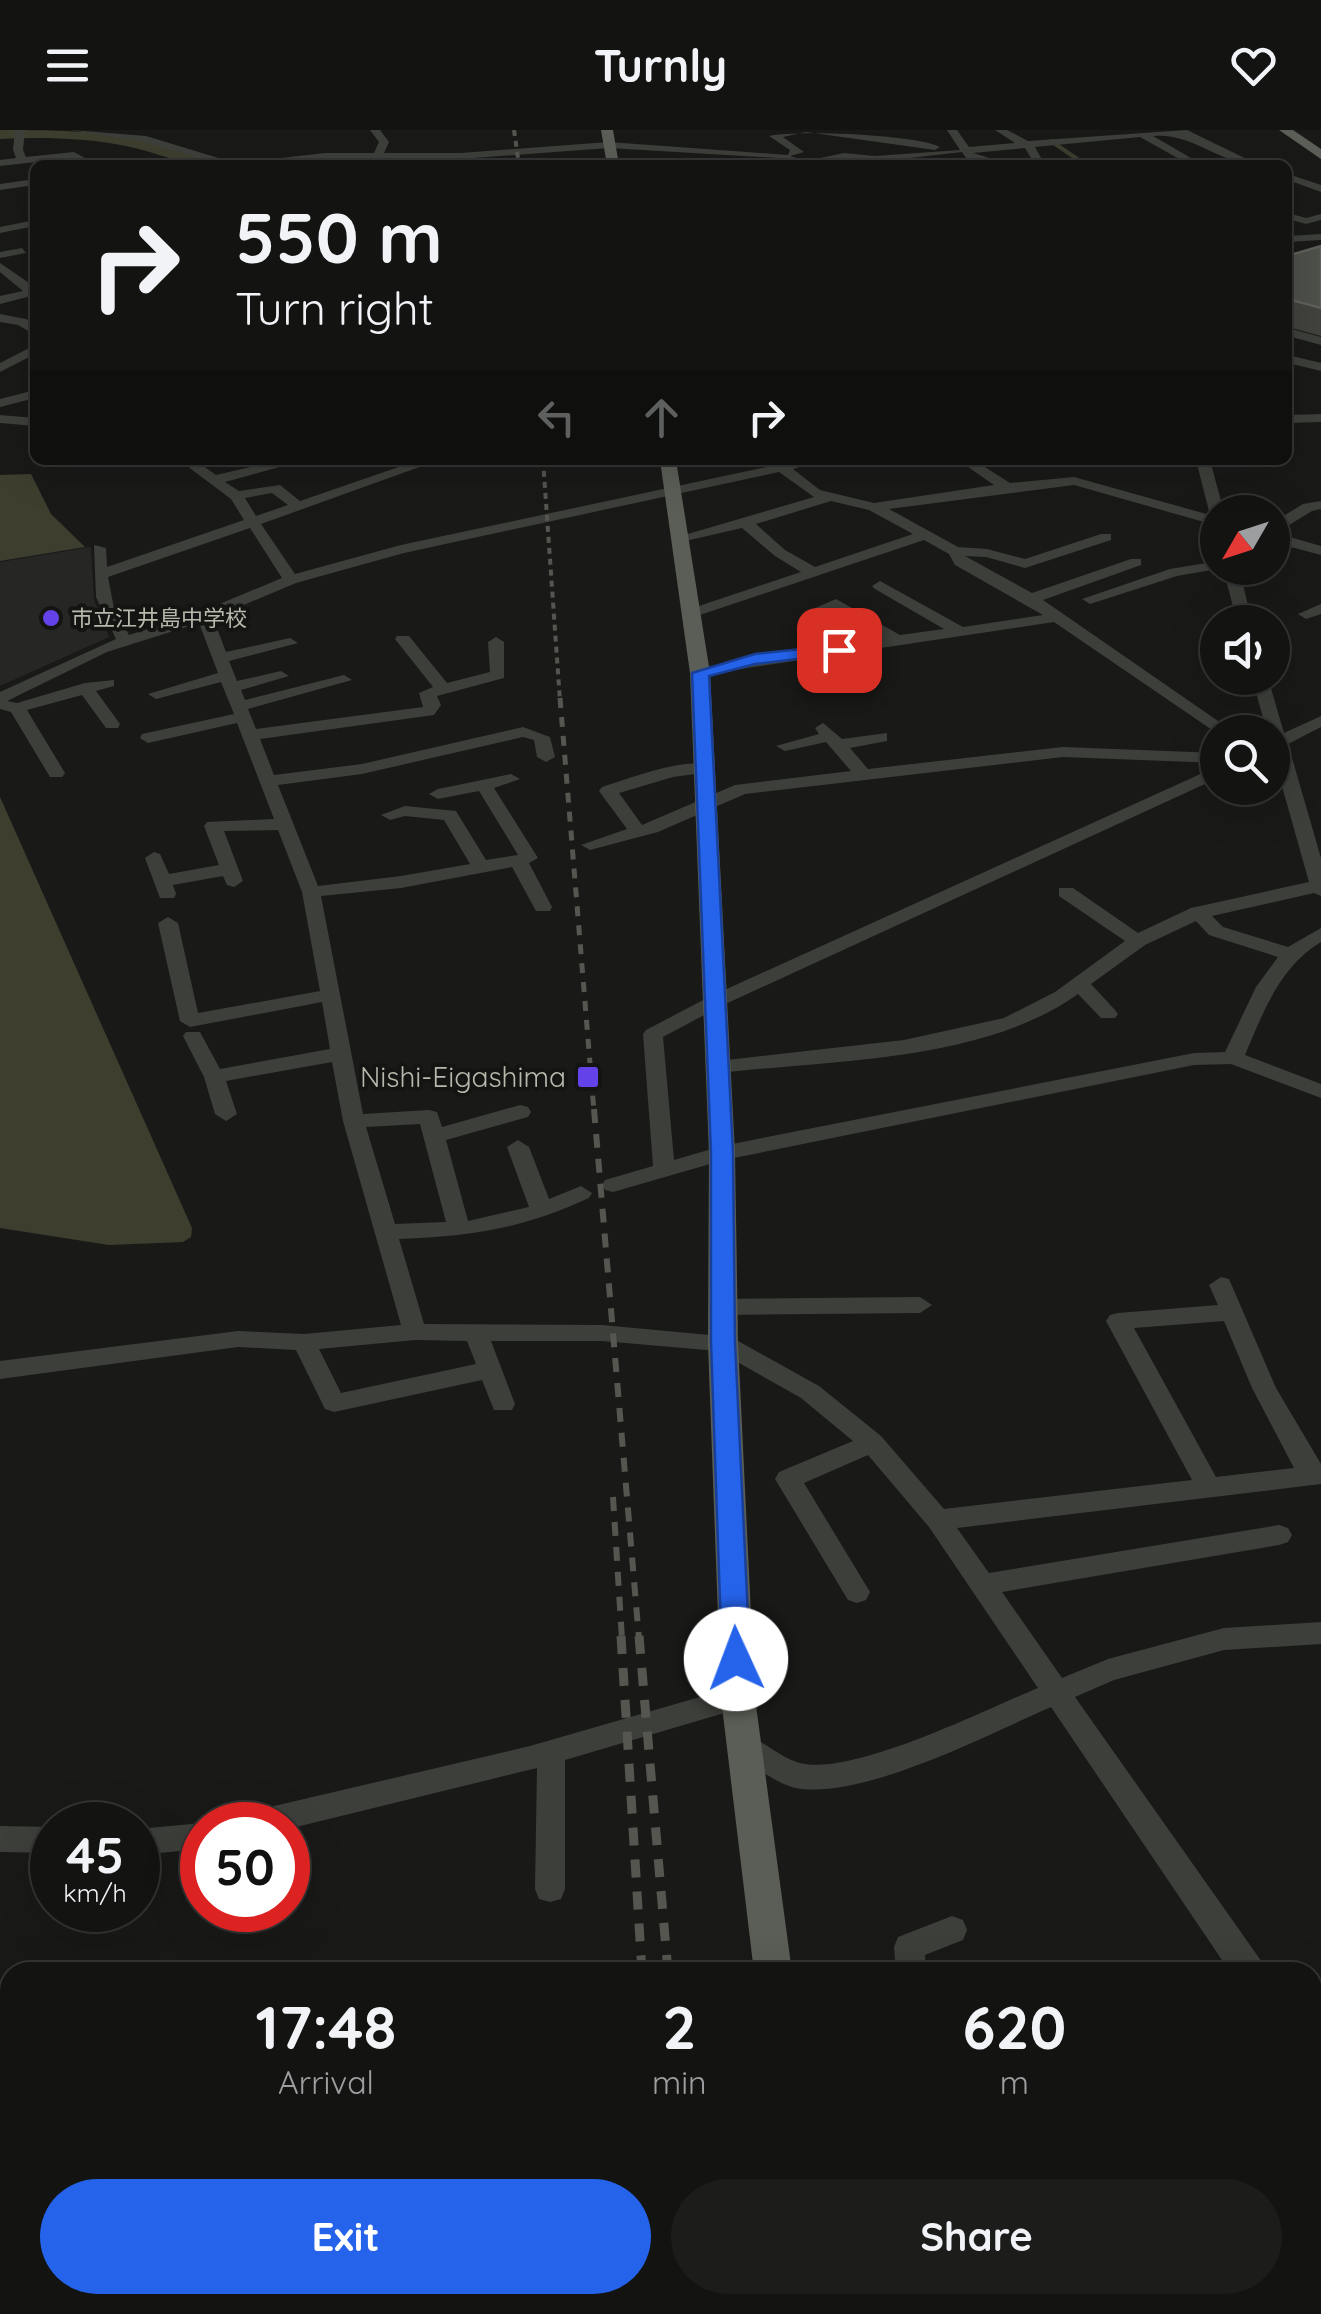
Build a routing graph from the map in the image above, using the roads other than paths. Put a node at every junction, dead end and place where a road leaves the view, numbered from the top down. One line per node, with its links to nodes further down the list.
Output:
1 (76, 130): 24 (street)
2 (376, 130): 15 (street)
3 (807, 130): 17 (street); 19 (street)
4 (952, 130): 19 (street)
5 (1000, 130): 14 (street)
6 (1182, 130): 8 (street)
7 (1284, 130): 18 (main road)
8 (1175, 131): 11 (street); 33 (street)
9 (1124, 133): 11 (street); 14 (street)
10 (18, 134): 13 (street); 34 (street)
11 (1142, 134): 32 (street)
12 (608, 137): 16 (street); 20 (street)
13 (0, 139)
14 (1026, 144): 19 (street); 31 (street)
15 (378, 155): 20 (street); 25 (street)
16 (740, 155): 17 (street); 26 (street)
17 (778, 155): 27 (street)
18 (1321, 155)
19 (968, 156): 30 (street)
20 (503, 159)
21 (30, 160): 34 (street)
22 (32, 160): 23 (street)
23 (83, 160)
24 (218, 160)
25 (306, 160)
26 (703, 160)
27 (792, 160)
28 (827, 160): 29 (street)
29 (863, 160)
30 (904, 160)
31 (1037, 160)
32 (1189, 160)
33 (1242, 160)
34 (23, 161): 35 (street)
35 (0, 162)
36 (0, 177): 37 (street)
37 (30, 178)
38 (1292, 178): 41 (street)
39 (30, 179): 40 (street)
40 (0, 187)
41 (1321, 189)
42 (1292, 217): 43 (street)
43 (1321, 217)
44 (30, 225): 45 (street)
45 (0, 230)
46 (1321, 237): 47 (street)
47 (1292, 240): 48 (street)
48 (1321, 250)
49 (22, 251): 50 (street)
50 (0, 255)
51 (0, 266): 52 (street)
52 (30, 289)
53 (30, 293): 54 (street)
54 (0, 300)
55 (0, 318): 56 (street)
56 (30, 328)
57 (1292, 333): 58 (street)
58 (1321, 341)
59 (1321, 350): 64 (street)
60 (30, 352): 62 (street)
61 (0, 356): 62 (street)
62 (17, 359): 65 (street)
63 (1292, 360): 64 (street)
64 (1317, 366)
65 (0, 369): 66 (street)
66 (18, 377)
67 (30, 395): 68 (street)
68 (0, 403)
69 (1321, 418): 70 (street)
70 (1292, 419)
71 (196, 465): 79 (street)
72 (277, 465): 79 (street)
73 (417, 465): 86 (street)
74 (669, 465): 81 (main road)
75 (774, 465): 81 (street)
76 (779, 465): 82 (street)
77 (973, 465): 80 (street)
78 (1205, 465): 83 (street)
79 (214, 480): 84 (street)
80 (1007, 487): 87 (street); 88 (street)
81 (674, 491): 94 (main road); 103 (street)
82 (834, 495): 87 (street); 90 (street)
83 (1212, 495)
84 (236, 496): 86 (street); 91 (street)
85 (1321, 505): 89 (street)
86 (298, 506): 91 (street)
87 (874, 508): 92 (street)
88 (1200, 514)
89 (1290, 520)
90 (743, 522): 94 (street); 101 (street)
91 (252, 523): 102 (street); 103 (street)
92 (923, 536): 97 (street); 101 (street)
93 (1106, 537): 97 (street)
94 (681, 538): 110 (main road)
95 (1290, 540): 98 (street)
96 (98, 548): 102 (street)
97 (955, 551): 106 (street)
98 (1321, 551)
99 (1136, 562): 105 (street)
100 (1200, 568): 107 (street)
101 (811, 571): 110 (street)
102 (102, 574): 115 (street)
103 (291, 580): 111 (street)
104 (880, 586): 113 (street)
105 (1068, 586): 106 (street); 107 (street)
106 (1031, 599): 112 (street)
107 (1090, 599): 108 (street)
108 (1108, 611)
109 (814, 612): 116 (street)
110 (692, 613): 120 (main road)
111 (204, 616): 115 (street); 119 (street)
112 (1056, 616): 113 (street); 129 (street)
113 (962, 633): 116 (street)
114 (403, 639): 125 (street)
115 (124, 640): 127 (street)
116 (899, 641): 120 (street)
117 (496, 642): 125 (street)
118 (290, 643): 119 (street)
119 (227, 673): 121 (street); 126 (street); 128 (street)
120 (700, 673): 140 (main road)
121 (281, 676)
122 (344, 680): 128 (street)
123 (108, 682): 124 (street)
124 (85, 688): 127 (street); 131 (street)
125 (443, 689): 132 (street)
126 (156, 694)
127 (6, 704): 141 (street)
128 (242, 711): 132 (street); 136 (street)
129 (1201, 715)
130 (1321, 721): 135 (street)
131 (112, 724)
132 (251, 735): 145 (street)
133 (831, 736): 134 (street); 137 (street); 142 (street)
134 (881, 736)
135 (1290, 736)
136 (148, 738)
137 (785, 746)
138 (546, 757): 145 (street)
139 (1200, 757): 142 (street)
140 (704, 768): 149 (main road); 152 (street)
141 (56, 773)
142 (862, 774): 149 (street)
143 (1200, 778): 168 (street)
144 (510, 779): 146 (street)
145 (269, 780): 151 (street)
146 (484, 785): 148 (street); 155 (street)
147 (1290, 792): 157 (street)
148 (438, 794)
149 (705, 804): 152 (street); 168 (main road)
150 (390, 815): 156 (street)
151 (286, 824): 154 (street); 158 (street)
152 (638, 832): 153 (street)
153 (590, 845)
154 (154, 858)
155 (518, 860): 156 (street); 160 (street)
156 (481, 867): 158 (street)
157 (1320, 888): 161 (street)
158 (312, 892): 167 (street)
159 (1066, 892): 164 (street)
160 (543, 908)
161 (1198, 912): 164 (street); 165 (street)
162 (168, 922): 167 (street)
163 (1321, 934): 165 (street)
164 (1138, 941): 166 (street)
165 (1290, 954): 172 (street)
166 (1080, 984): 169 (street); 173 (street)
167 (329, 995): 171 (street)
168 (714, 1002): 173 (main road); 182 (street)
169 (1108, 1014)
170 (193, 1036): 174 (street)
171 (340, 1054): 174 (street); 178 (street)
172 (1232, 1058): 175 (street); 181 (street)
173 (718, 1067): 181 (main road)
174 (214, 1077): 177 (street)
175 (1321, 1091)
176 (520, 1112): 179 (street)
177 (226, 1114)
178 (354, 1121): 179 (street); 187 (street)
179 (434, 1136): 186 (street)
180 (518, 1147): 185 (street)
181 (722, 1153): 182 (street); 190 (main road)
182 (664, 1170): 183 (street)
183 (613, 1185)
184 (581, 1193): 185 (street)
185 (542, 1211): 186 (street)
186 (458, 1226): 187 (street)
187 (389, 1232): 193 (street)
188 (1221, 1285): 191 (street)
189 (920, 1305): 190 (street)
190 (722, 1307): 195 (main road)
191 (1229, 1312): 200 (street); 201 (street)
192 (474, 1331): 193 (street); 195 (street); 197 (street)
193 (415, 1332): 194 (street)
194 (304, 1342): 196 (street); 197 (street)
195 (723, 1342): 199 (street); 208 (main road)
196 (0, 1370)
197 (487, 1370): 198 (street)
198 (503, 1404)
199 (872, 1443): 202 (street); 205 (street)
200 (1316, 1474): 201 (street)
201 (1208, 1485): 202 (street)
202 (938, 1520): 204 (street)
203 (1279, 1535): 204 (street)
204 (984, 1584): 207 (street)
205 (856, 1592)
206 (1321, 1633): 207 (street)
207 (1056, 1691): 209 (street); 218 (street)
208 (738, 1698): 209 (main road); 210 (street)
209 (743, 1745): 216 (main road)
210 (551, 1752): 211 (street); 214 (street)
211 (310, 1810)
212 (0, 1839): 213 (street)
213 (30, 1840)
214 (550, 1889)
215 (952, 1930): 217 (street)
216 (772, 1962)
217 (911, 1962)
218 (1244, 1962)

